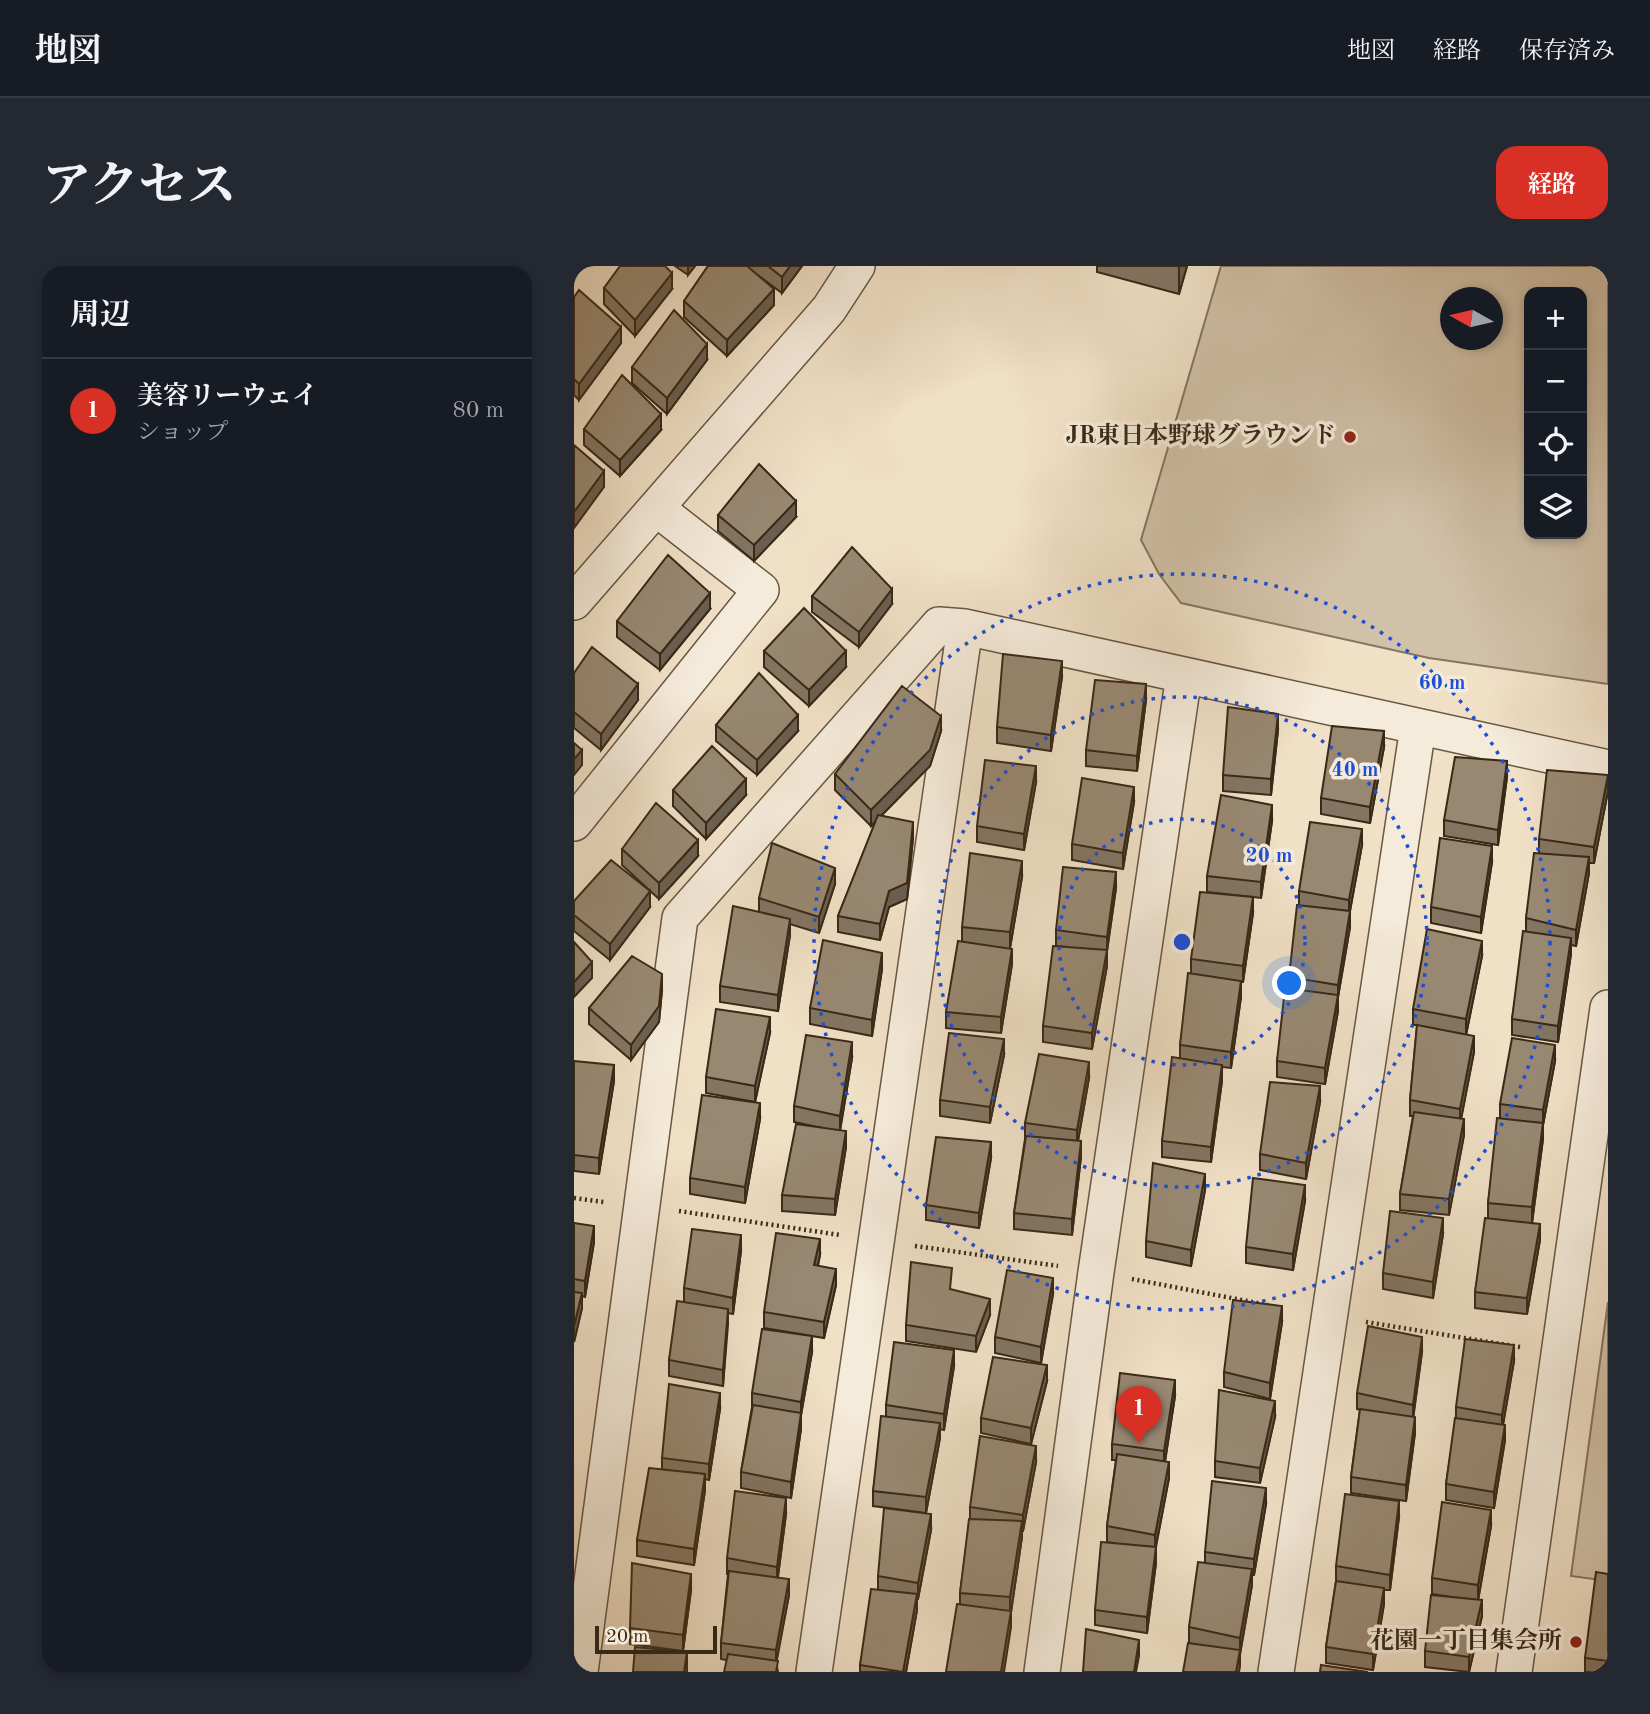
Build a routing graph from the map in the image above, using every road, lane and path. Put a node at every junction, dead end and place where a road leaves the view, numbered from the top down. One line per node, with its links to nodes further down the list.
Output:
1 (857, 266): 2 (street)
2 (656, 508): 3 (street); 8 (street)
3 (574, 602)
4 (965, 627): 5 (street); 10 (street); 11 (street)
5 (1184, 675): 6 (street); 12 (street)
6 (1418, 727): 7 (street); 13 (street)
7 (1608, 768)
8 (574, 823)
9 (1608, 1008): 14 (street)
10 (580, 1672)
11 (814, 1672)
12 (1042, 1672)
13 (1276, 1672)
14 (1514, 1672)

